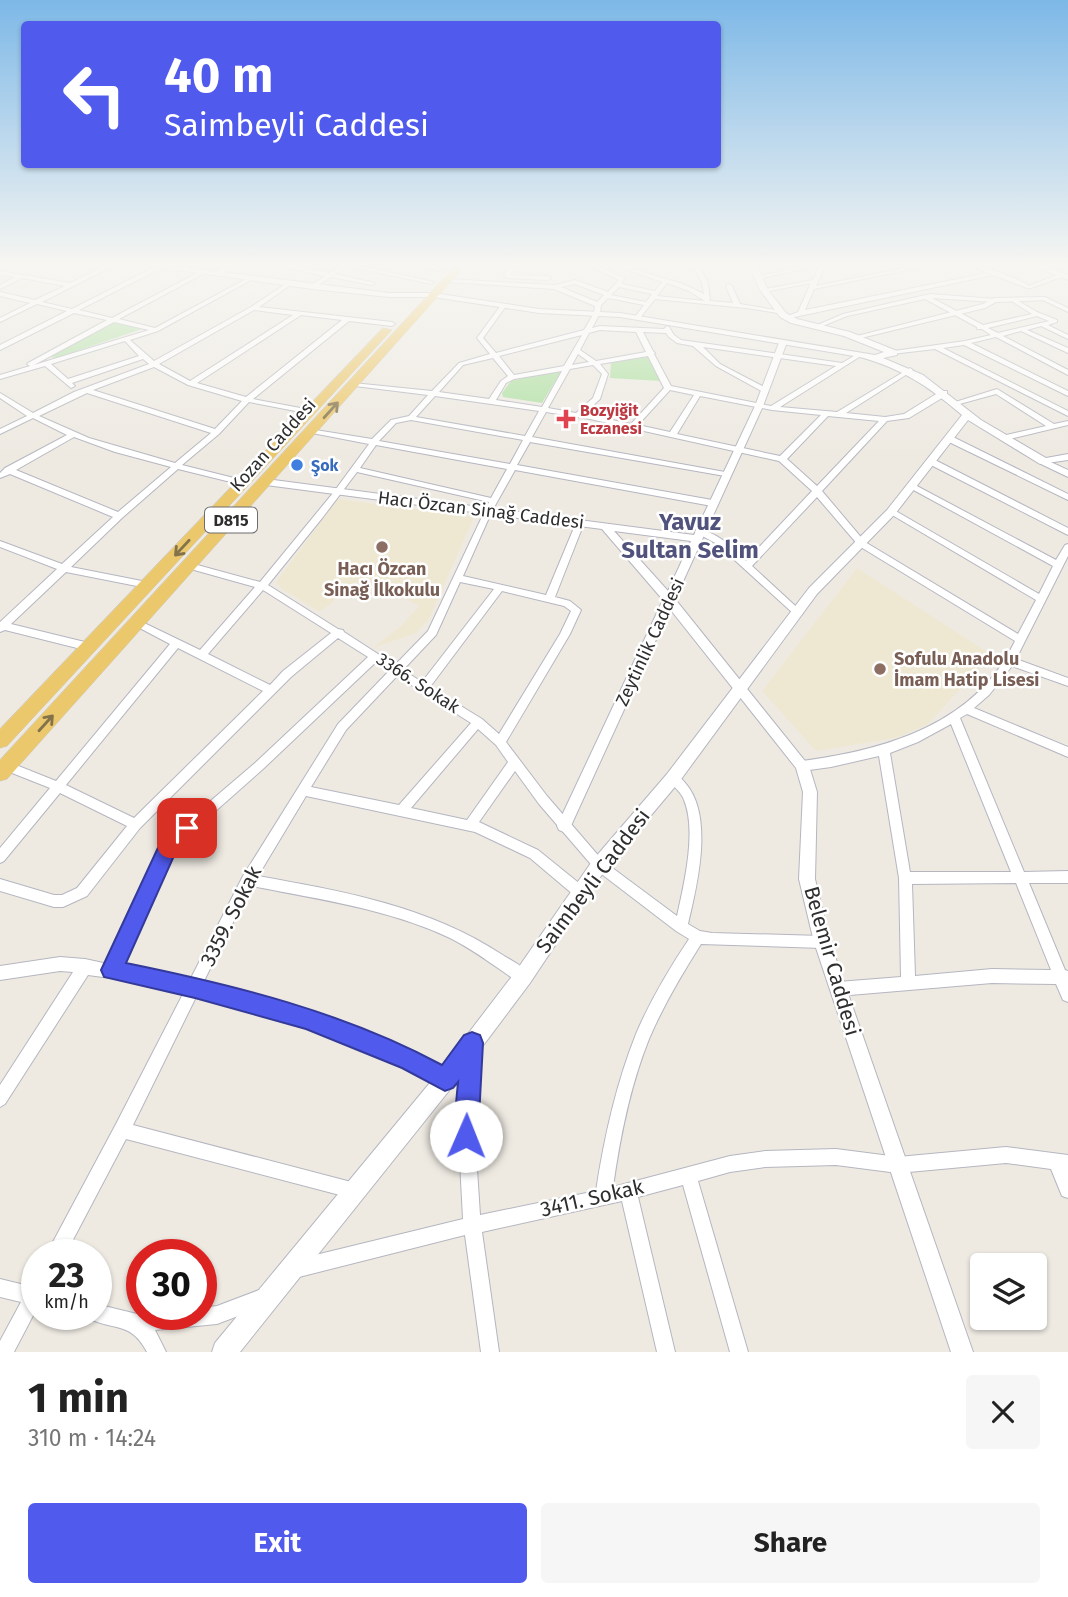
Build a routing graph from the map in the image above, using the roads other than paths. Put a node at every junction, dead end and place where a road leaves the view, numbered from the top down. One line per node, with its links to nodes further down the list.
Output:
1 (37, 329): 31 (street)
2 (93, 329): 48 (street)
3 (153, 329): 20 (street)
4 (216, 329): 44 (street)
5 (275, 329): 53 (street)
6 (333, 329): 64 (street)
7 (388, 329): 70 (highway, Kozan Caddesi / D815)
8 (398, 329): 54 (highway, Kozan Caddesi / D815)
9 (486, 329): 38 (street)
10 (599, 329): 22 (street)
11 (639, 329): 35 (street)
12 (667, 329): 29 (street)
13 (693, 329): 27 (main road)
14 (695, 329): 30 (main road)
15 (829, 329): 24 (main road)
16 (887, 329): 24 (street)
17 (981, 329): 23 (street)
18 (1027, 329): 21 (street)
19 (1052, 329): 25 (street)
20 (156, 330): 26 (street)
21 (1023, 330): 23 (street); 34 (street)
22 (587, 331): 33 (street, 3359. Sokak); 38 (street)
23 (994, 336): 28 (street); 49 (street)
24 (857, 337): 36 (main road)
25 (1068, 337)
26 (125, 338): 40 (street); 42 (street)
27 (783, 342): 30 (main road); 39 (street, Zeytinlik Caddesi)
28 (965, 343): 32 (street); 62 (street)
29 (695, 344): 39 (street); 57 (street)
30 (807, 344): 37 (main road)
31 (0, 348)
32 (938, 348): 36 (street); 72 (street)
33 (576, 350): 43 (street); 46 (street, 3359. Sokak)
34 (1068, 351)
35 (652, 353): 43 (street); 55 (street)
36 (894, 353): 41 (main road)
37 (861, 354): 41 (main road); 45 (street)
38 (494, 355): 51 (street); 60 (street)
39 (779, 355): 45 (street); 57 (street, Zeytinlik Caddesi)
40 (141, 357): 44 (street); 52 (street)
41 (873, 357): 47 (main road)
42 (46, 363): 48 (street); 52 (street)
43 (595, 363): 46 (street); 73 (street)
44 (152, 365): 53 (street); 56 (street)
45 (844, 365): 67 (street)
46 (566, 368): 51 (street); 69 (street, 3359. Sokak)
47 (910, 370): 58 (main road); 75 (street)
48 (16, 372): 50 (street)
49 (1068, 373)
50 (0, 377)
51 (512, 377): 65 (street)
52 (68, 382): 59 (street)
53 (190, 384): 64 (street)
54 (355, 384): 60 (street); 81 (highway, Kozan Caddesi / D815, one-way to 54)
55 (668, 387): 61 (street); 79 (street)
56 (89, 391): 59 (street); 83 (street)
57 (765, 391): 66 (street, Zeytinlik Caddesi)
58 (944, 393): 68 (main road); 77 (street)
59 (77, 394): 74 (street)
60 (432, 394): 65 (street); 76 (street)
61 (698, 394): 66 (street); 85 (street)
62 (1068, 394)
63 (0, 395): 74 (street)
64 (247, 400): 70 (street); 83 (street)
65 (491, 401): 69 (street)
66 (759, 406): 67 (street); 90 (street, Zeytinlik Caddesi)
67 (772, 408): 71 (street)
68 (962, 409): 80 (street); 86 (main road); 88 (main road, Saimbeyli Caddesi)
69 (544, 410): 73 (street); 87 (street, 3359. Sokak)
70 (308, 412): 102 (highway, Kozan Caddesi / D815)
71 (826, 414): 75 (street); 92 (street)
72 (1068, 414)
73 (578, 415): 79 (street)
74 (31, 416): 82 (street); 84 (street)
75 (838, 416): 77 (street)
76 (411, 418): 87 (street); 89 (street)
77 (885, 419): 105 (street)
78 (1068, 423): 80 (street)
79 (634, 425): 85 (street)
80 (1053, 427): 86 (street)
81 (312, 431): 89 (street); 101 (highway, Kozan Caddesi / D815)
82 (0, 432)
83 (216, 432): 95 (street)
84 (75, 434): 95 (street); 98 (street)
85 (674, 434): 90 (street)
86 (1004, 438): 94 (main road)
87 (528, 439): 96 (street, 3359. Sokak); 99 (street)
88 (950, 439): 93 (main road, Saimbeyli Caddesi); 106 (street)
89 (374, 443): 96 (street); 97 (street)
90 (737, 450): 92 (street); 99 (street, Zeytinlik Caddesi)
91 (1068, 457): 94 (main road)
92 (782, 459): 105 (street)
93 (932, 462): 103 (main road, Saimbeyli Caddesi); 114 (street)
94 (1044, 462): 100 (street)
95 (176, 466): 102 (street); 111 (street)
96 (512, 467): 107 (street, 3359. Sokak); 108 (street)
97 (354, 469): 104 (street); 107 (street)
98 (4, 473): 111 (street)
99 (725, 474): 108 (street, Zeytinlik Caddesi)
100 (1068, 474)
101 (266, 482): 104 (street, Hacı Özcan Sinağ Caddesi); 120 (highway, Kozan Caddesi / D815)
102 (243, 483): 124 (highway, Kozan Caddesi / D815, one-way to 124)
103 (912, 487): 110 (main road, Saimbeyli Caddesi); 119 (street)
104 (339, 492): 109 (street, Hacı Özcan Sinağ Caddesi); 125 (street)
105 (819, 493): 117 (street); 121 (street)
106 (1068, 497)
107 (494, 501): 109 (street, 3359. Sokak)
108 (712, 503): 115 (street, Zeytinlik Caddesi)
109 (488, 511): 112 (street, Hacı Özcan Sinağ Caddesi); 123 (street, 3359. Sokak)
110 (891, 512): 117 (main road, Saimbeyli Caddesi); 128 (street)
111 (119, 516): 122 (street)
112 (580, 523): 113 (street, Hacı Özcan Sinağ Caddesi); 127 (street)
113 (604, 525): 115 (street, Hacı Özcan Sinağ Caddesi); 129 (street, Belemir Caddesi)
114 (1068, 532)
115 (698, 535): 121 (street); 129 (street, Zeytinlik Caddesi)
116 (0, 544): 122 (street)
117 (862, 544): 130 (main road, Saimbeyli Caddesi); 134 (street)
118 (1068, 547): 119 (street)
119 (1058, 565): 128 (street)
120 (190, 566): 125 (street, 3366. Sokak); 131 (highway, Kozan Caddesi / D815)
121 (747, 566): 130 (street)
122 (63, 568): 124 (street); 132 (street)
123 (457, 578): 126 (street); 140 (street, 3359. Sokak)
124 (147, 585): 136 (highway, Kozan Caddesi / D815)
125 (263, 586): 133 (street, 3366. Sokak); 137 (street)
126 (500, 588): 127 (street); 142 (street)
127 (549, 599): 149 (street)
128 (1041, 599): 134 (street)
129 (670, 601): 143 (street, Belemir Caddesi); 161 (street, Zeytinlik Caddesi)
130 (798, 612): 143 (main road, Saimbeyli Caddesi)
131 (137, 623): 135 (street); 154 (highway, Kozan Caddesi / D815, one-way to 131)
132 (1, 627): 136 (street)
133 (339, 632): 138 (street, 3366. Sokak); 144 (street)
134 (1021, 640): 139 (street)
135 (177, 643): 137 (street); 156 (street)
136 (89, 648): 148 (highway, Kozan Caddesi / D815)
137 (201, 655): 144 (street)
138 (376, 656): 140 (street, 3366. Sokak); 174 (street)
139 (1010, 661): 141 (street); 145 (street)
140 (396, 669): 142 (street, 3366. Sokak); 157 (street, 3359. Sokak)
141 (1068, 682)
142 (424, 687): 147 (street, 3366. Sokak)
143 (742, 689): 153 (street, Belemir Caddesi); 155 (main road, Saimbeyli Caddesi)
144 (271, 691): 159 (street)
145 (965, 709): 146 (street); 151 (street)
146 (954, 717): 150 (street); 166 (street)
147 (478, 722): 149 (street, 3366. Sokak); 158 (street)
148 (0, 741)
149 (500, 741): 152 (street, 3366. Sokak)
150 (884, 751): 153 (street); 165 (street)
151 (1068, 752)
152 (515, 761): 160 (street); 161 (street, 3366. Sokak)
153 (803, 766): 172 (street, Belemir Caddesi)
154 (3, 770): 156 (street)
155 (673, 778): 163 (main road, Saimbeyli Caddesi); 170 (street)
156 (57, 786): 159 (street); 162 (street)
157 (302, 790): 158 (street); 167 (street, 3359. Sokak)
158 (402, 810): 160 (street)
159 (136, 824): 168 (street)
160 (470, 825): 169 (street)
161 (564, 826): 163 (street, 3366. Sokak)
162 (0, 857)
163 (599, 865): 169 (main road, Saimbeyli Caddesi); 170 (street, 3366. Sokak)
164 (1068, 877): 166 (street)
165 (905, 878): 166 (street); 178 (street)
166 (1021, 878): 177 (street)
167 (248, 880): 176 (street); 179 (street, 3359. Sokak)
168 (0, 885)
169 (580, 892): 176 (main road, Saimbeyli Caddesi)
170 (681, 927): 171 (street, 3366. Sokak)
171 (698, 937): 172 (street); 192 (street)
172 (821, 942): 180 (street, Belemir Caddesi)
173 (85, 966): 174 (street); 175 (street); 184 (street)
174 (111, 970): 179 (street)
175 (0, 973)
176 (523, 977): 182 (main road, Saimbeyli Caddesi)
177 (1064, 977): 178 (street); 181 (street)
178 (908, 982): 180 (street)
179 (195, 987): 183 (street); 185 (street, 3359. Sokak)
180 (838, 989): 187 (street, Belemir Caddesi)
181 (1068, 995)
182 (472, 1043): 183 (main road, Saimbeyli Caddesi); 193 (street)
183 (445, 1080): 190 (main road, Saimbeyli Caddesi)
184 (0, 1099)
185 (122, 1130): 190 (street); 194 (street, 3359. Sokak)
186 (1062, 1162): 187 (street, 3411. Sokak); 189 (street)
187 (898, 1165): 188 (street, 3411. Sokak); 208 (street, Belemir Caddesi)
188 (688, 1175): 191 (street, 3411. Sokak); 207 (street)
189 (1068, 1190)
190 (355, 1191): 195 (main road, Saimbeyli Caddesi)
191 (628, 1191): 192 (street, 3411. Sokak); 206 (street)
192 (603, 1198): 193 (street, 3411. Sokak)
193 (472, 1225): 195 (street, 3411. Sokak); 205 (street)
194 (64, 1239)
195 (289, 1270): 198 (main road, Saimbeyli Caddesi)
196 (0, 1288): 197 (street)
197 (21, 1292)
198 (271, 1293): 199 (street); 204 (main road, Saimbeyli Caddesi)
199 (217, 1315)
200 (21, 1320): 202 (street)
201 (143, 1330): 203 (street)
202 (4, 1352)
203 (158, 1352)
204 (224, 1352)
205 (490, 1352)
206 (666, 1352)
207 (739, 1352)
208 (962, 1352)

